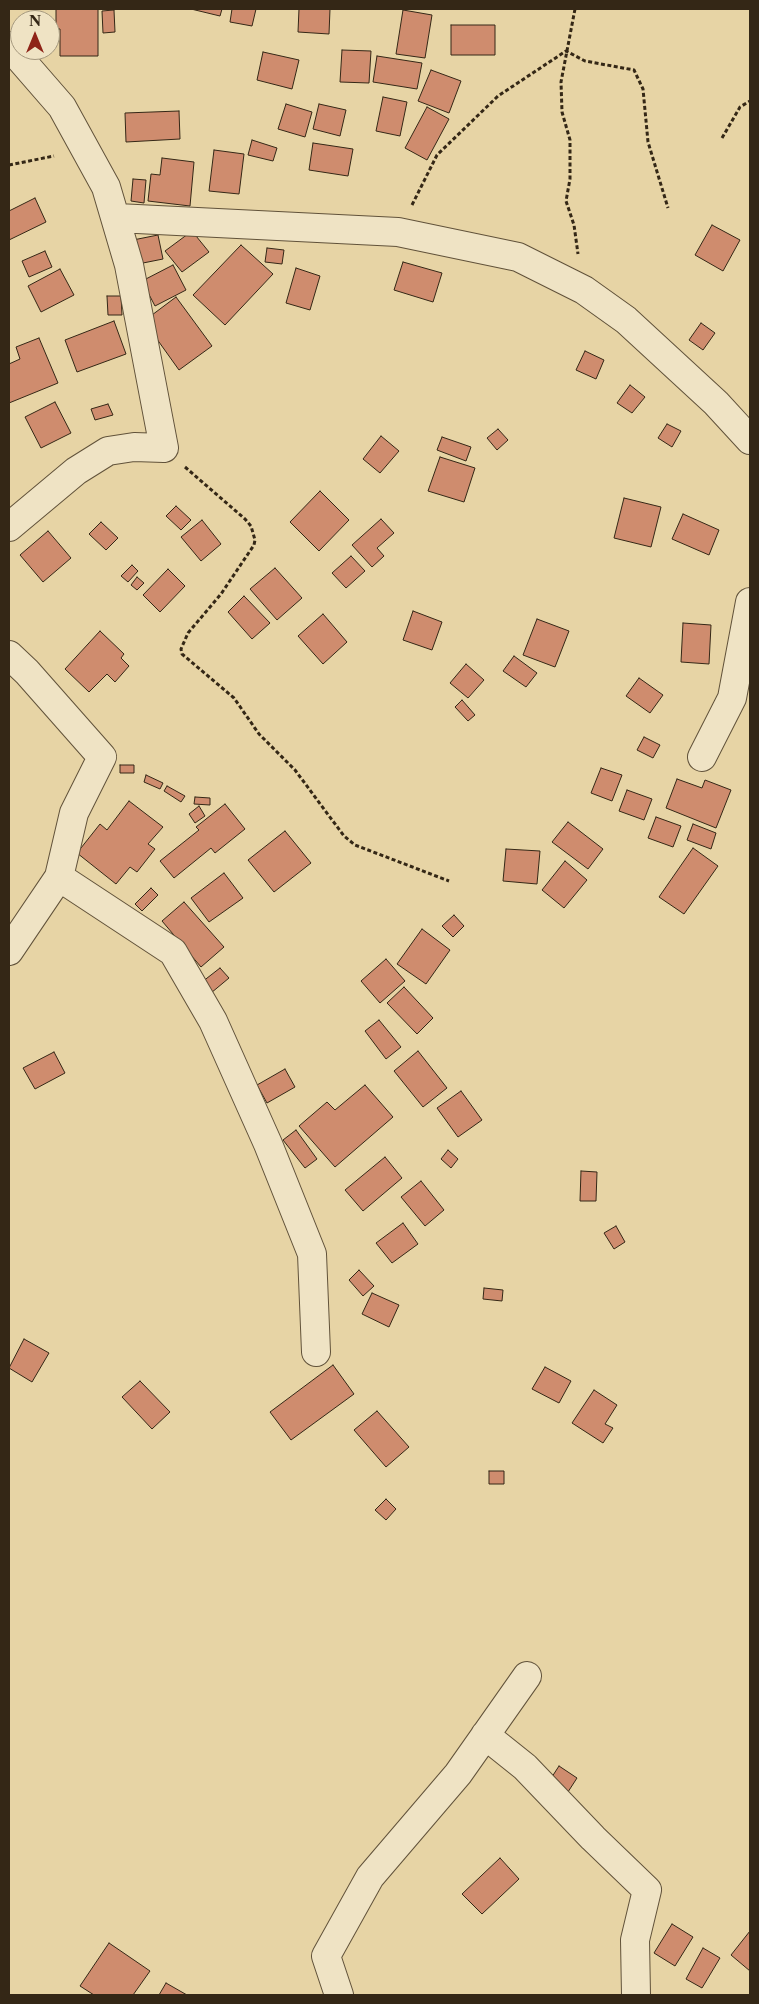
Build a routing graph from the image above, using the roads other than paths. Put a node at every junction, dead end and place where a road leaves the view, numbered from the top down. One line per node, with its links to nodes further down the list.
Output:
1 (9, 46): 2 (street)
2 (117, 218): 3 (street); 4 (street)
3 (750, 440)
4 (9, 527)
5 (750, 602): 7 (street)
6 (9, 655): 8 (street)
7 (702, 757)
8 (59, 876): 9 (street); 10 (street)
9 (9, 951)
10 (316, 1352)
11 (527, 1676): 12 (street)
12 (486, 1735): 13 (street); 14 (street)
13 (339, 1995)
14 (636, 1995)

